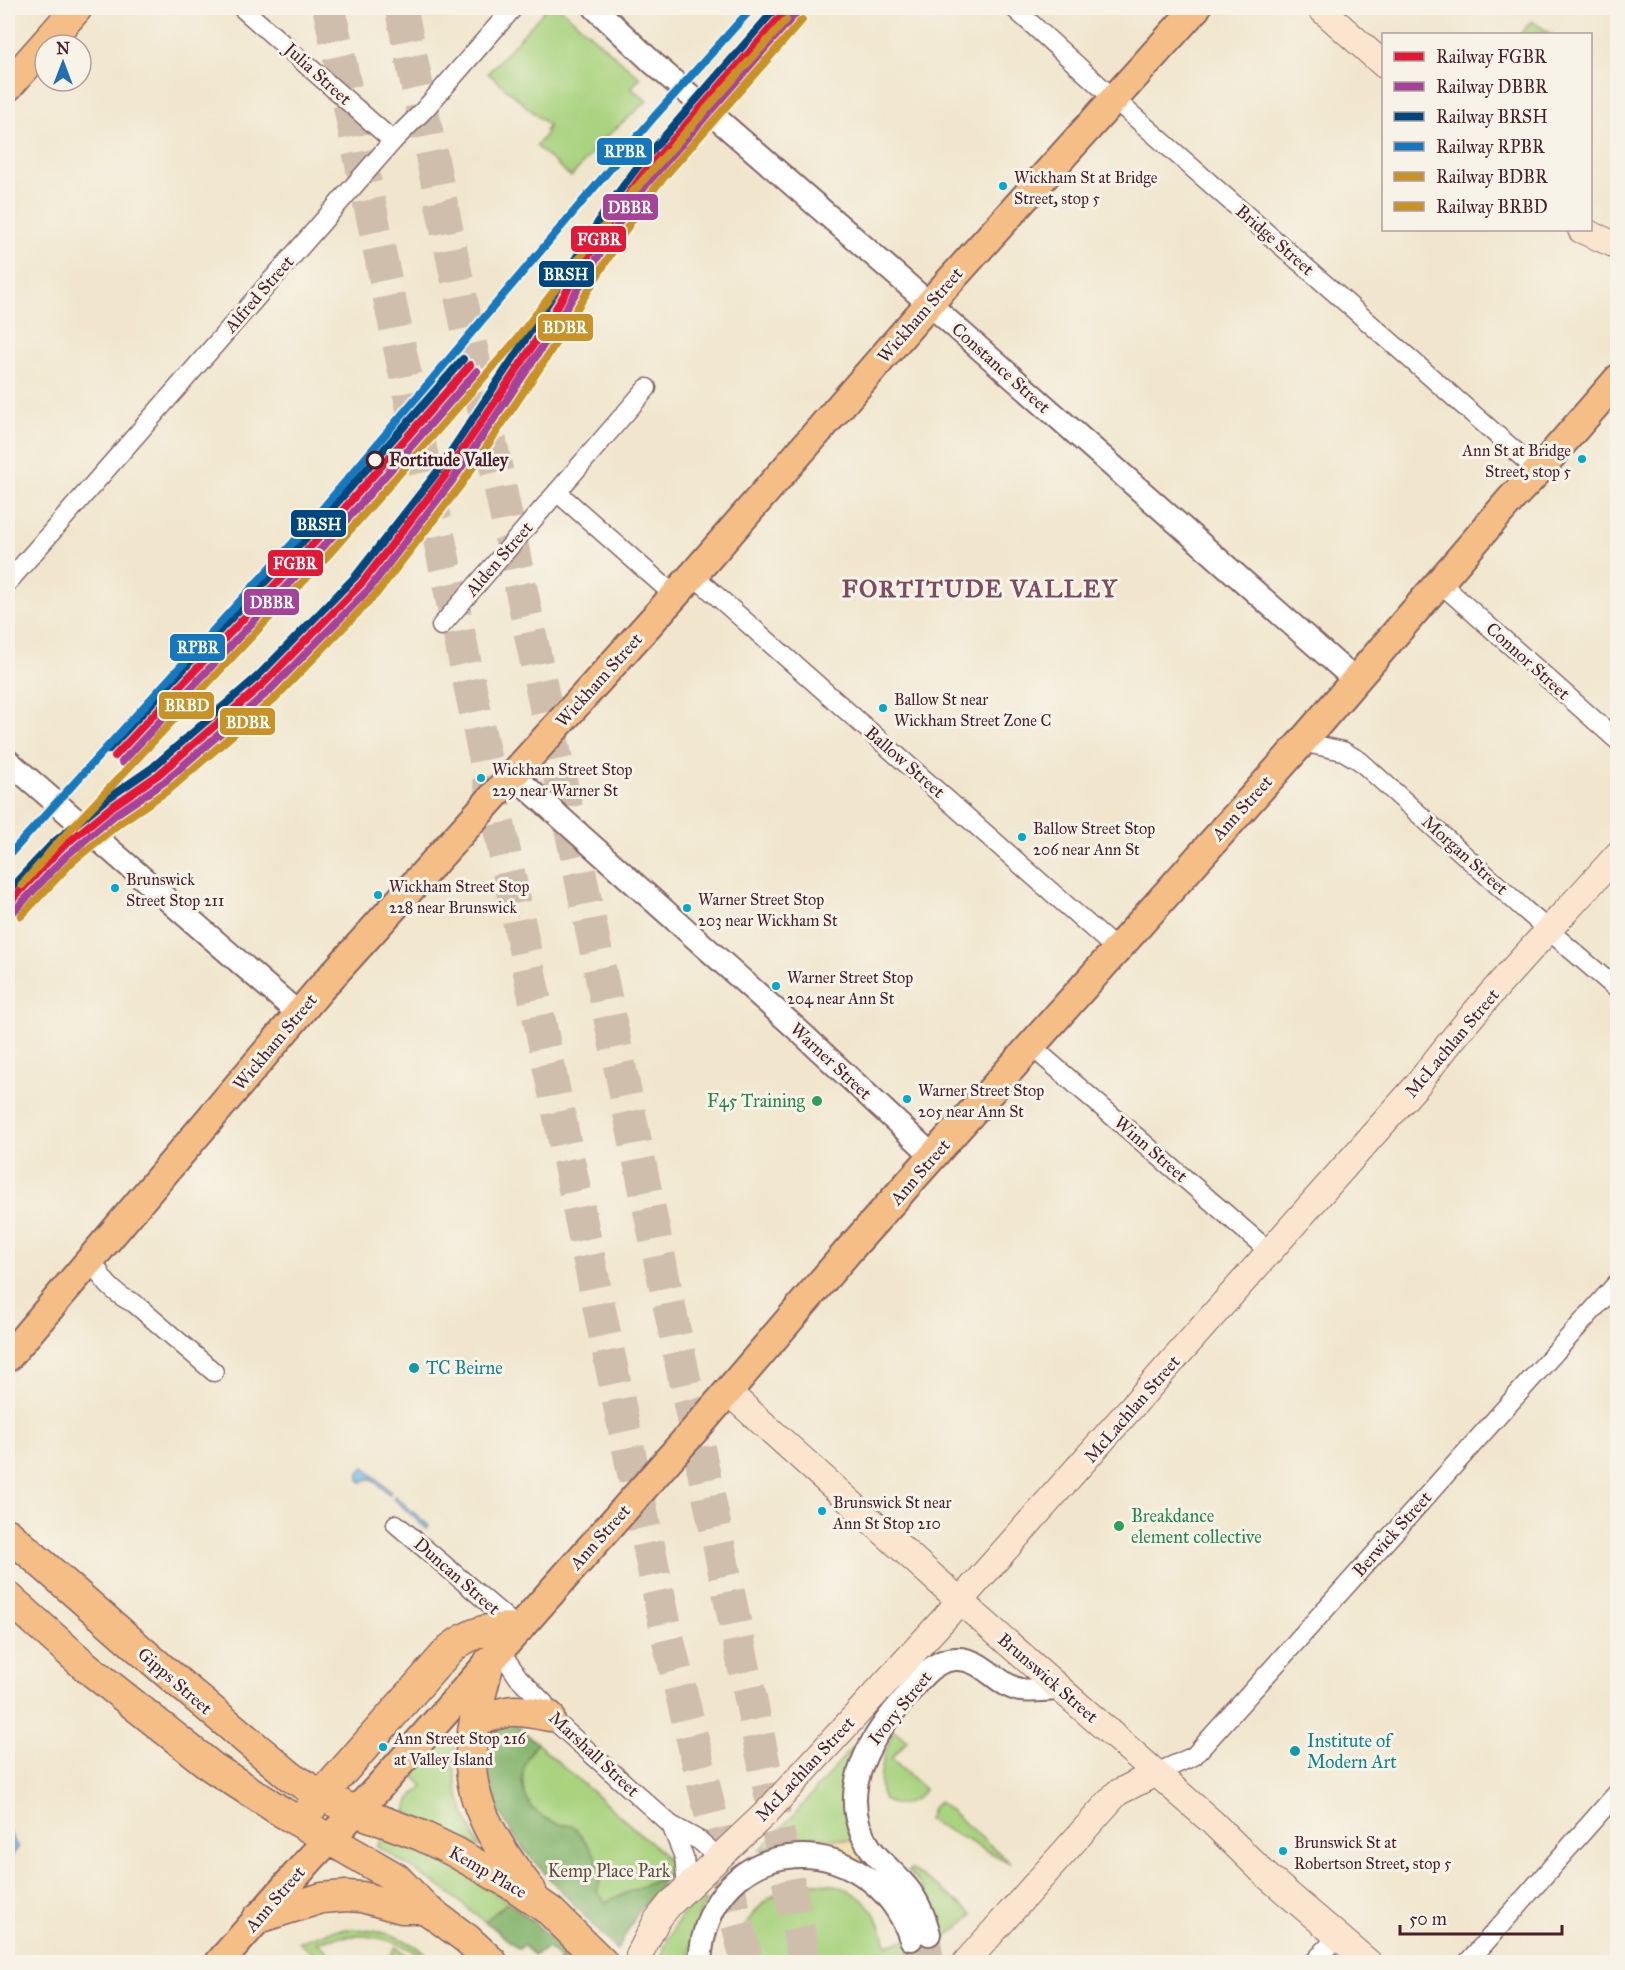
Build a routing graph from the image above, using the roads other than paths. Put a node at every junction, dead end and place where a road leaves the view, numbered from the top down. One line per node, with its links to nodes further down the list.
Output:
1 (77, 8): 9 (highway)
2 (242, 8): 11 (street, Julia Street)
3 (513, 8): 11 (street, Alfred Street)
4 (594, 8): 14 (street, Constance Street)
5 (1014, 8): 10 (street, Bridge Street)
6 (1196, 8): 10 (main road, Wickham Street)
7 (1320, 8): 8 (main road)
8 (1382, 64)
9 (11, 74)
10 (1114, 99): 14 (main road, Wickham Street); 17 (street, Bridge Street)
11 (393, 141): 19 (street, Alfred Street)
12 (1583, 231): 13 (main road)
13 (1617, 246)
14 (929, 304): 21 (main road, Wickham Street); 23 (street, Constance Street)
15 (1617, 379): 17 (main road, Ann Street)
16 (647, 388): 18 (street, Alden Street)
17 (1538, 471): 20 (main road, Ann Street)
18 (557, 492): 21 (street); 22 (street, Alden Street)
19 (8, 582)
20 (1439, 582): 23 (main road, Ann Street); 24 (street, Connor Street)
21 (683, 585): 27 (main road, Wickham Street); 30 (street, Ballow Street)
22 (441, 626)
23 (1355, 680): 25 (main road, Ann Street)
24 (1617, 741)
25 (1302, 742): 29 (street, Morgan Street); 30 (main road, Ann Street)
26 (8, 761): 32 (street)
27 (513, 775): 32 (main road, Wickham Street); 34 (street, Warner Street)
28 (1617, 854): 29 (main road, McLachlan Street)
29 (1548, 930): 31 (street, Morgan Street); 35 (main road, McLachlan Street)
30 (1116, 949): 33 (main road, Ann Street)
31 (1617, 990)
32 (298, 1014): 36 (main road, Wickham Street)
33 (1031, 1046): 34 (main road, Ann Street); 35 (street, Winn Street)
34 (933, 1156): 40 (main road, Ann Street)
35 (1270, 1252): 44 (main road, McLachlan Street)
36 (94, 1266): 38 (main road, Wickham Street); 39 (street)
37 (1617, 1282): 49 (street, Berwick Street)
38 (8, 1357)
39 (214, 1372)
40 (728, 1392): 44 (main road, Brunswick Street); 45 (main road, Ann Street)
41 (396, 1524): 45 (street, Duncan Street)
42 (8, 1534): 51 (highway, Gipps Street)
43 (8, 1597): 53 (highway)
44 (960, 1601): 46 (main road, Brunswick Street); 56 (main road, McLachlan Street)
45 (502, 1647): 47 (street, Marshall Street); 48 (highway); 51 (highway); 52 (main road, Ann Street)
46 (1061, 1689): 49 (main road, Brunswick Street); 66 (street, Ivory Street)
47 (549, 1716): 48 (highway); 54 (street, Marshall Street)
48 (475, 1722): 58 (highway)
49 (1156, 1773): 61 (main road, Brunswick Street); 67 (main road)
50 (1617, 1792): 70 (street)
51 (322, 1796): 52 (highway, Gipps Street); 53 (highway)
52 (355, 1811): 55 (main road, Ann Street); 58 (highway, Kemp Place)
53 (299, 1822): 55 (highway)
54 (671, 1825): 56 (street, Marshall Street); 57 (street, Marshall Street)
55 (328, 1839): 59 (highway); 60 (main road, Ann Street)
56 (718, 1857): 57 (main road, McLachlan Street)
57 (687, 1887): 62 (main road, McLachlan Street)
58 (540, 1902): 65 (highway, Kemp Place)
59 (425, 1908): 60 (highway); 64 (highway)
60 (258, 1918): 63 (main road, Ann Street)
61 (1337, 1937): 68 (street); 69 (main road, Brunswick Street)
62 (639, 1955)
63 (220, 1962)
64 (492, 1962)
65 (602, 1962)
66 (700, 1962)
67 (966, 1962)
68 (1314, 1962)
69 (1368, 1962)
70 (1468, 1962)

